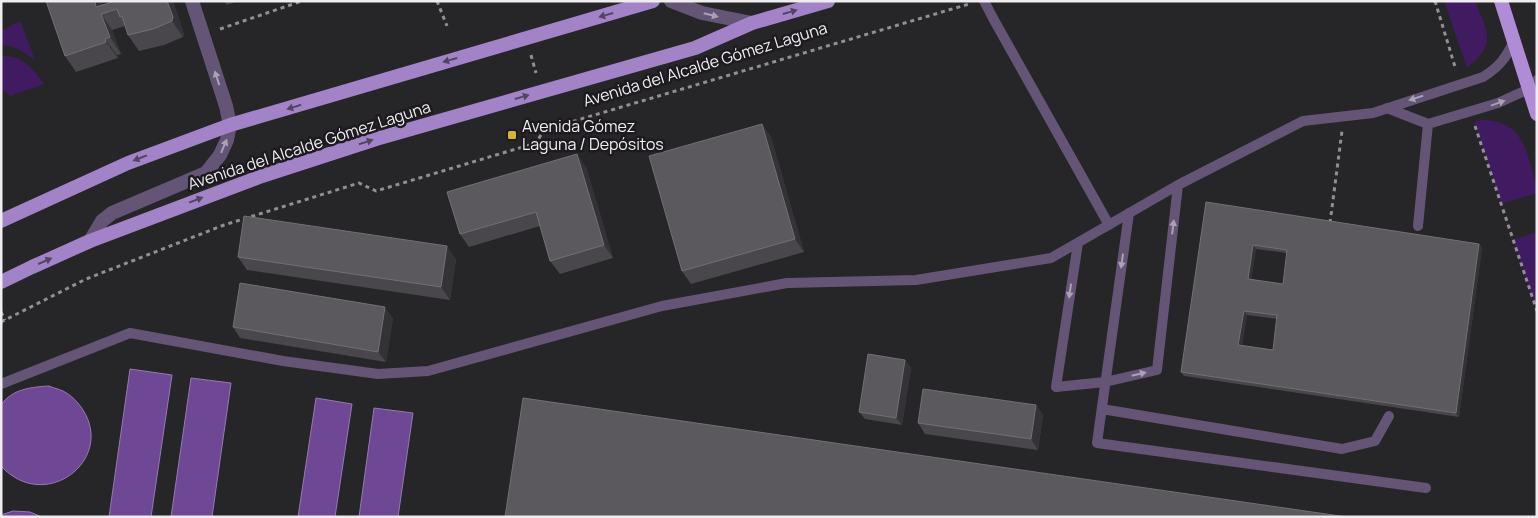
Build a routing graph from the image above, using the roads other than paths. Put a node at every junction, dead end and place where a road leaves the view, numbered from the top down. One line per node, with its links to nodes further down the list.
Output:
1 (192, 1): 13 (street, one-way to 1)
2 (653, 1): 13 (main road, one-way to 13)
3 (671, 1): 7 (street, one-way to 7)
4 (828, 1): 7 (main road, Avenida del Alcalde Gómez Laguna, one-way to 4)
5 (984, 1): 17 (lane)
6 (1500, 1): 8 (highway)
7 (752, 24): 19 (main road, Avenida del Alcalde Gómez Laguna, one-way to 7)
8 (1514, 41): 9 (highway); 10 (lane, one-way to 10)
9 (1533, 84): 11 (highway); 12 (lane, one-way to 9)
10 (1387, 108): 12 (lane); 14 (lane)
11 (1537, 114)
12 (1428, 124): 18 (lane)
13 (230, 125): 16 (main road, one-way to 16); 19 (street, Avenida del Alcalde Gómez Laguna, one-way to 13)
14 (1178, 185): 15 (lane); 22 (lane, one-way to 14)
15 (1129, 213): 17 (lane); 22 (lane, one-way to 22)
16 (1, 221)
17 (1109, 225): 20 (lane)
18 (1418, 226)
19 (90, 241): 21 (main road, Avenida del Alcalde Gómez Laguna, one-way to 19)
20 (1078, 243): 22 (lane, one-way to 22); 23 (lane)
21 (1, 282)
22 (1105, 382): 24 (lane)
23 (1, 384)
24 (1102, 409): 25 (lane); 26 (lane)
25 (1389, 416)
26 (1426, 488)

